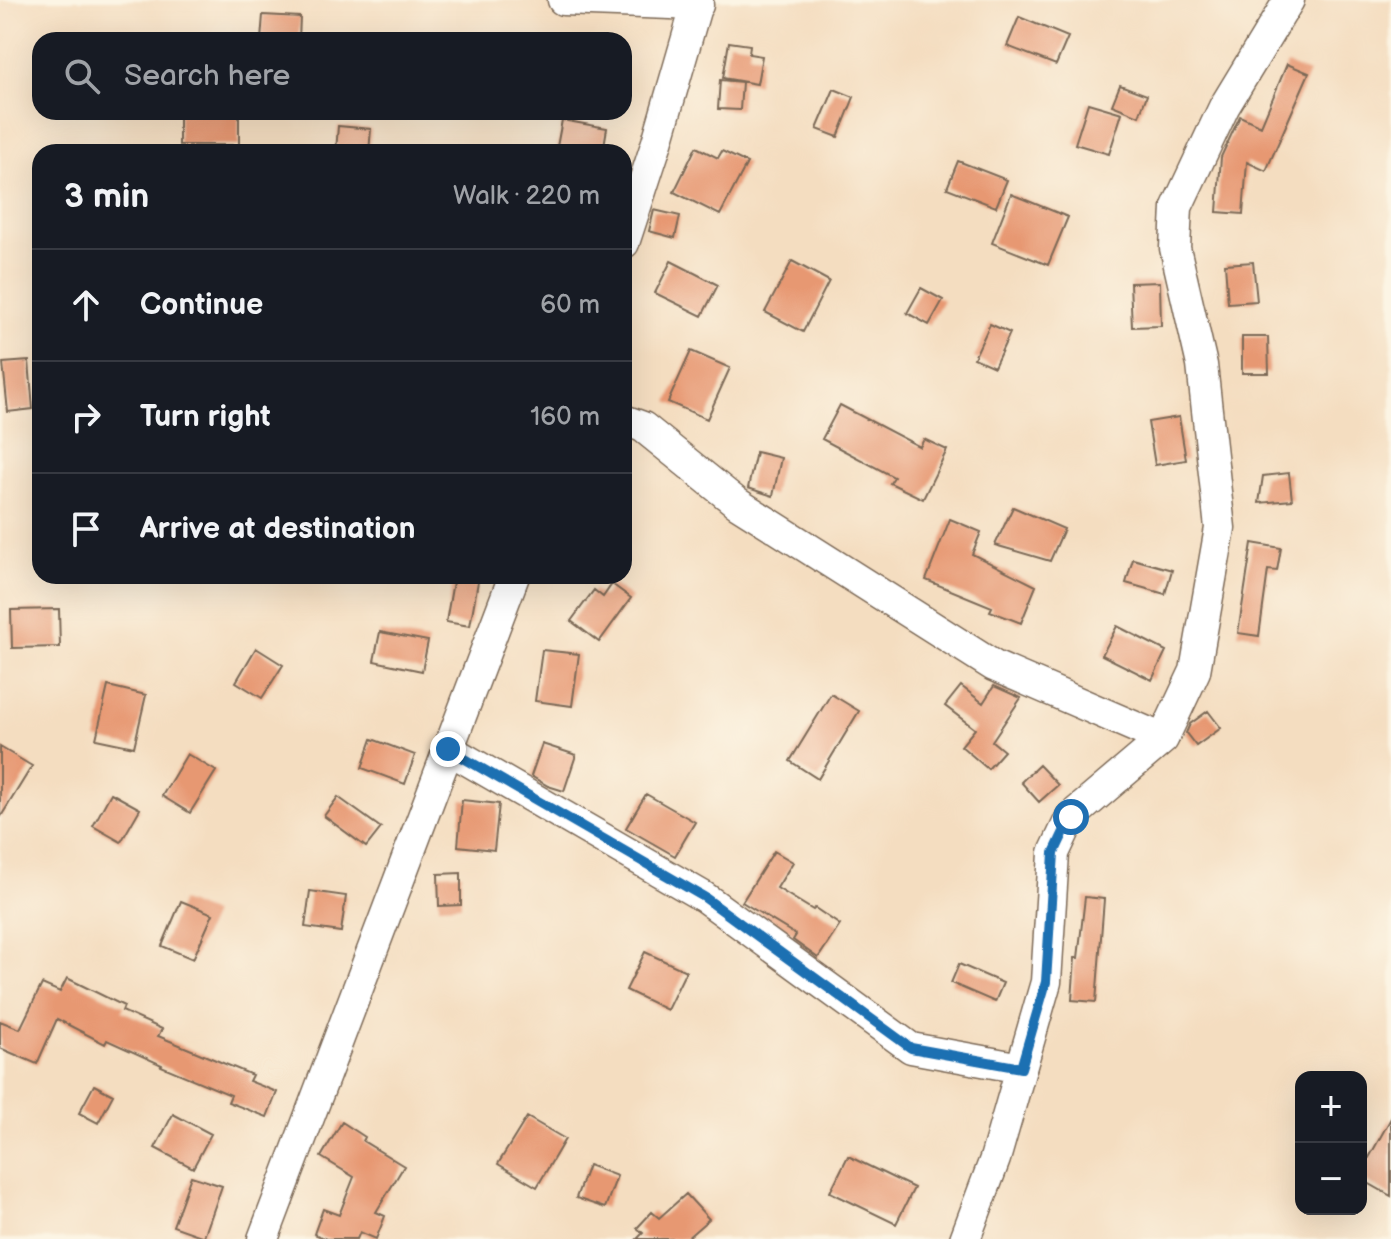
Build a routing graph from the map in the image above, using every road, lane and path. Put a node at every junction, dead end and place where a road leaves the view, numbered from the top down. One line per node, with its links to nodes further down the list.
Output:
1 (563, 0): 3 (street)
2 (1289, 0): 7 (street)
3 (698, 2): 4 (street)
4 (632, 217)
5 (632, 423): 7 (street)
6 (511, 584): 8 (street)
7 (1163, 739): 9 (street)
8 (448, 749): 9 (street); 10 (street)
9 (1021, 1068): 11 (street)
10 (263, 1239)
11 (965, 1239)

